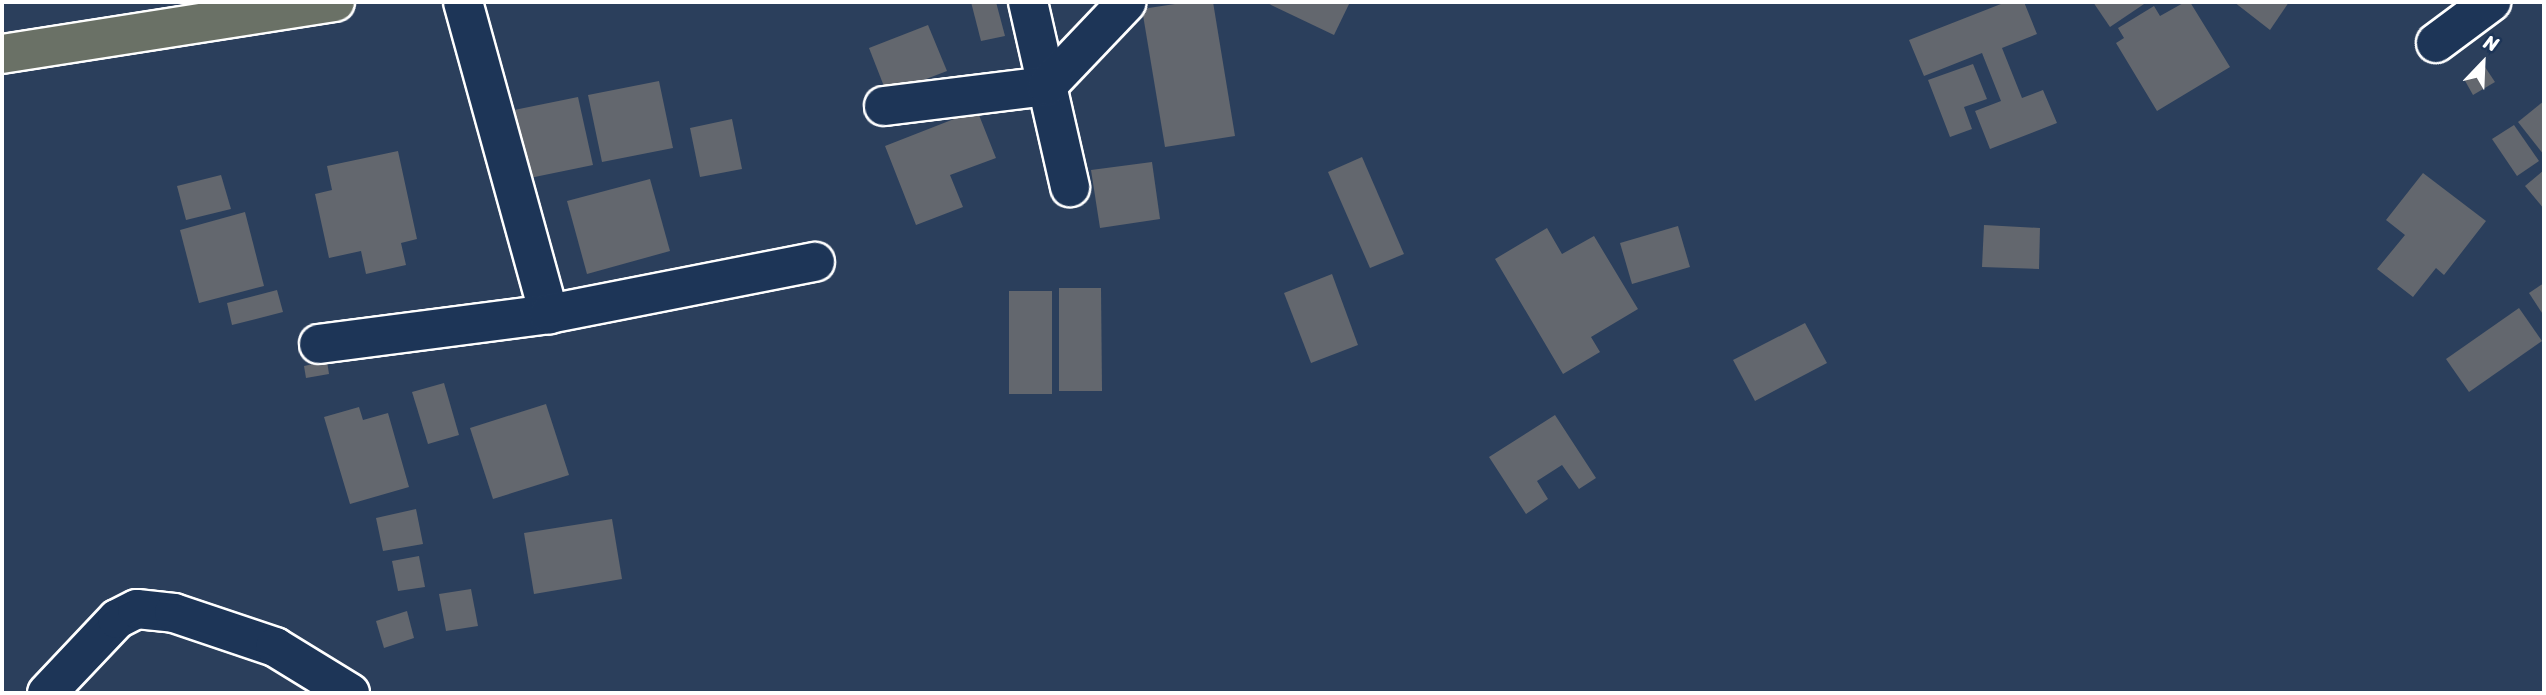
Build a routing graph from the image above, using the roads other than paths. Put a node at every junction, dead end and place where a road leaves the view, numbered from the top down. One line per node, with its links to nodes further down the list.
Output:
1 (335, 2): 7 (main road)
2 (463, 2): 12 (street)
3 (1028, 2): 8 (street)
4 (2491, 2): 6 (street)
5 (1126, 3): 8 (street)
6 (2436, 43)
7 (2, 54)
8 (1047, 86): 9 (street); 10 (street)
9 (884, 106)
10 (1070, 187)
11 (815, 262): 12 (street)
12 (549, 314): 13 (street)
13 (319, 344)
14 (47, 693): 15 (street)
15 (350, 693)

